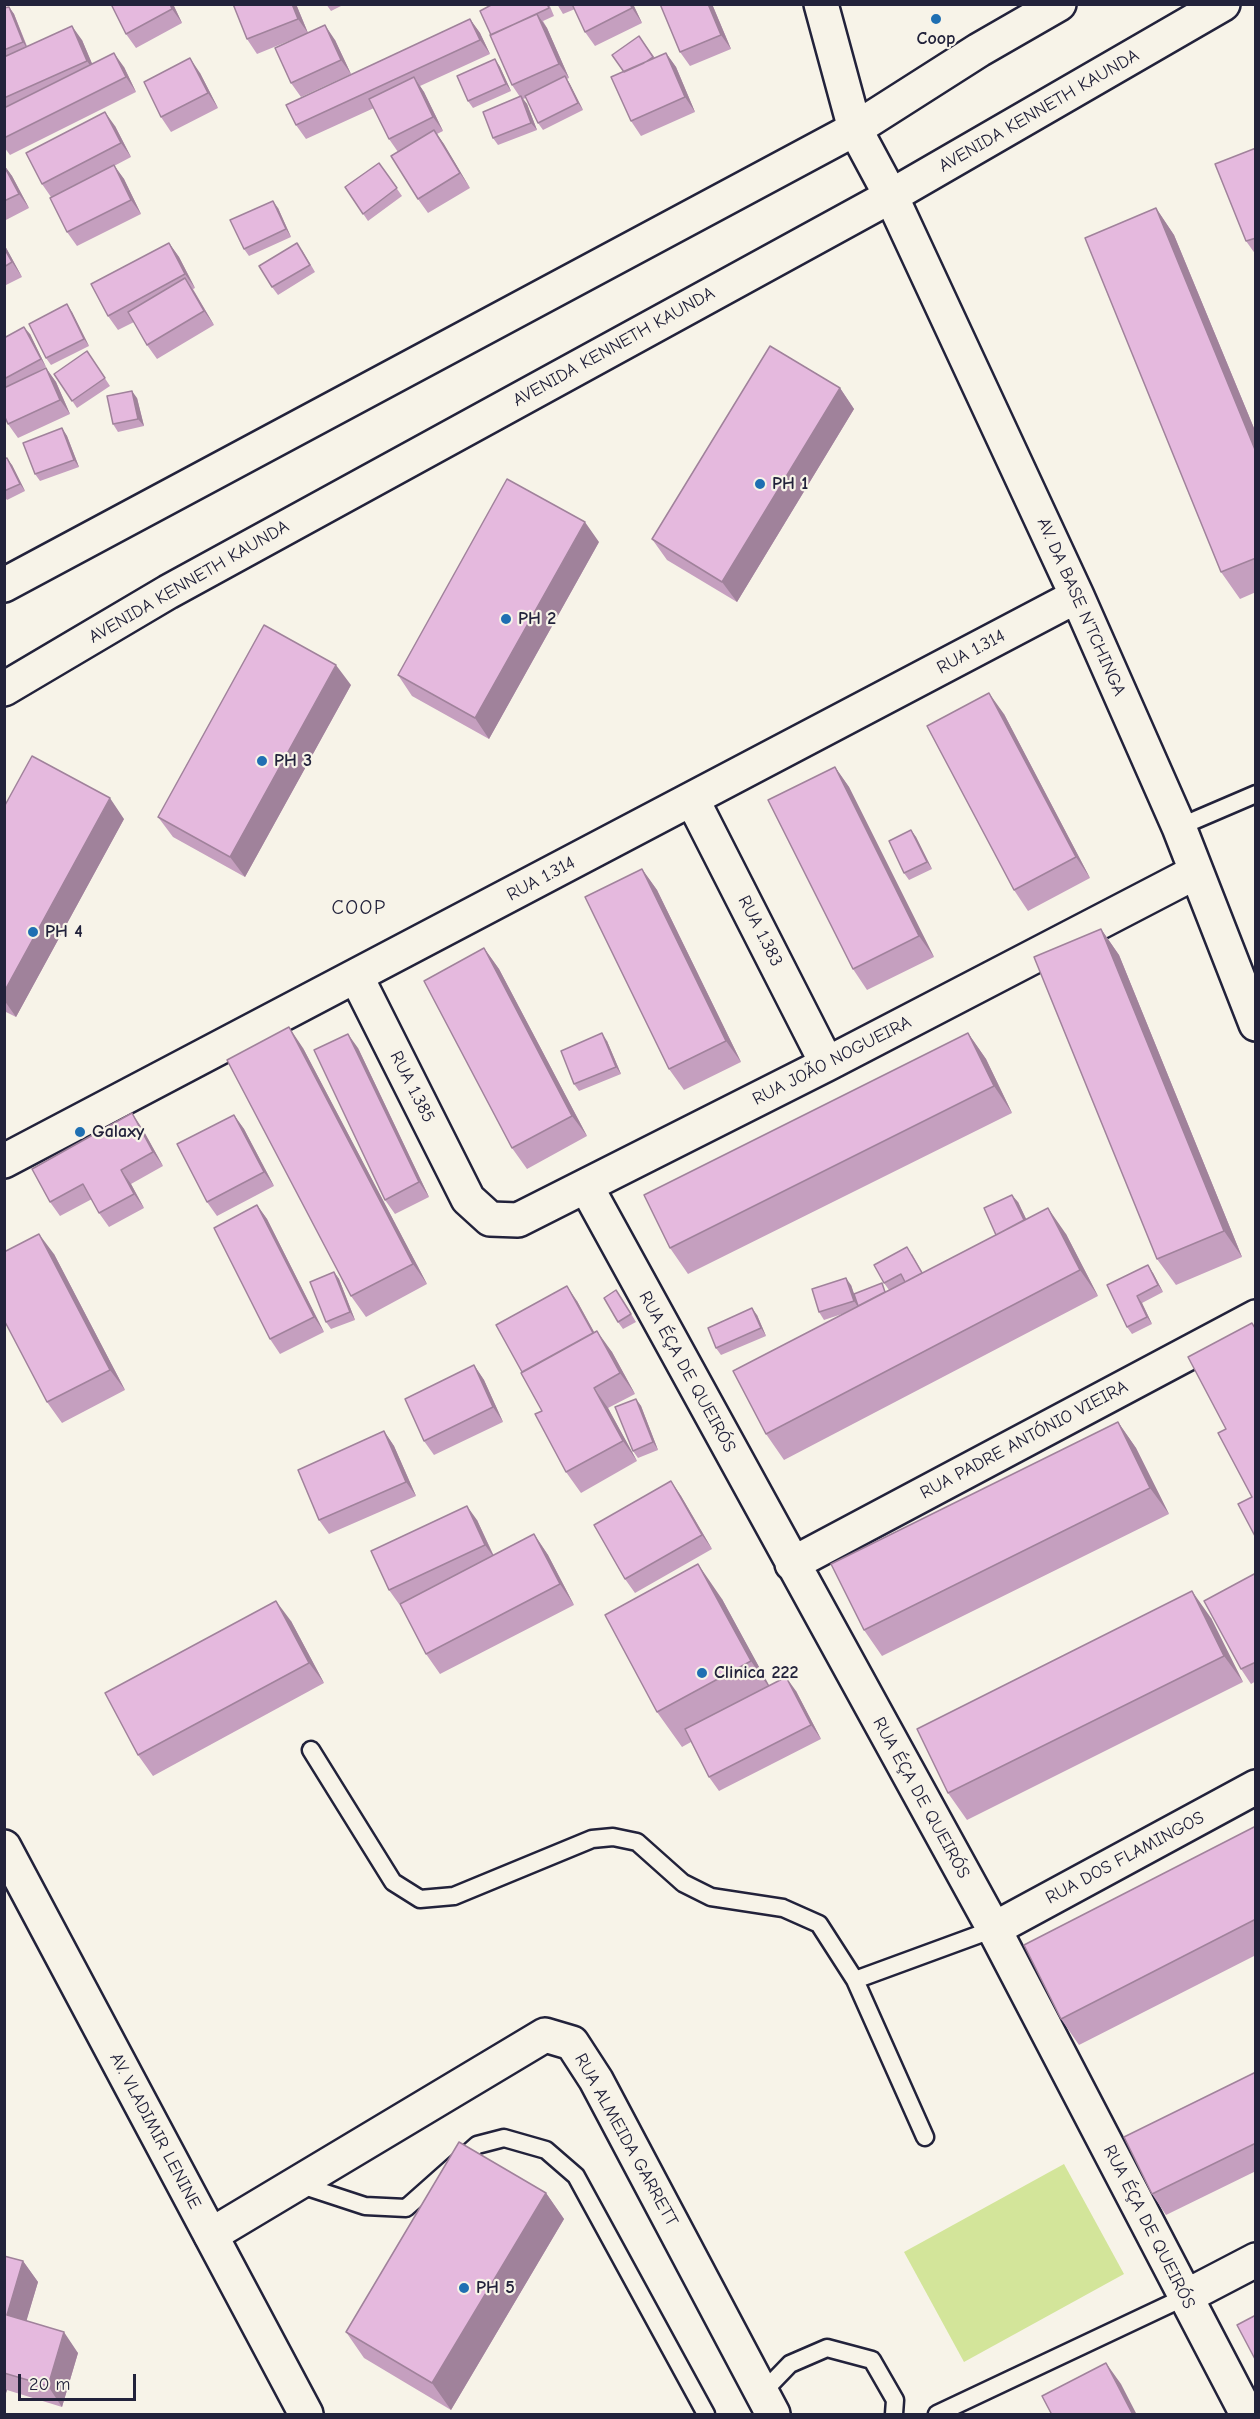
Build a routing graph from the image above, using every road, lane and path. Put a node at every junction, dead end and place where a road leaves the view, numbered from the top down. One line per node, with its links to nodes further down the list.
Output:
1 (821, 4): 4 (street, AV. DA BASE N'TCHINGA)
2 (1059, 4): 4 (street)
3 (1223, 4): 5 (street, AVENIDA KENNETH KAUNDA)
4 (855, 129): 5 (street, AV. DA BASE N'TCHINGA); 6 (street)
5 (891, 196): 7 (street, AV. DA BASE N'TCHINGA); 8 (street, AVENIDA KENNETH KAUNDA)
6 (4, 585)
7 (1077, 596): 10 (street, RUA 1.314); 11 (street, AV. DA BASE N'TCHINGA)
8 (4, 689)
9 (1256, 794): 11 (lane)
10 (692, 799): 13 (street, RUA 1.314); 15 (street, RUA 1.383)
11 (1179, 827): 12 (street, AV. DA BASE N'TCHINGA)
12 (1196, 872): 14 (street, AV. DA BASE N'TCHINGA); 15 (street, RUA JOÃO NOGUEIRA)
13 (356, 976): 16 (street, RUA 1.314); 18 (street, RUA 1.385)
14 (1256, 1024)
15 (827, 1064): 17 (street, RUA JOÃO NOGUEIRA)
16 (4, 1161)
17 (586, 1186): 18 (street, RUA JOÃO NOGUEIRA); 20 (street, RUA ÉÇA DE QUEIRÓS)
18 (468, 1198)
19 (1256, 1317): 20 (street, RUA PADRE ANTÓNIO VIEIRA)
20 (792, 1564): 24 (street, RUA ÉÇA DE QUEIRÓS)
21 (311, 1750): 25 (lane)
22 (1256, 1787): 24 (street, RUA DOS FLAMINGOS)
23 (4, 1847): 28 (street, AV. VLADIMIR LENINE)
24 (994, 1929): 25 (lane); 30 (street, RUA ÉÇA DE QUEIRÓS)
25 (855, 1980): 26 (lane)
26 (925, 2136)
27 (297, 2183): 28 (street, RUA ALMEIDA GARRETT); 31 (street, RUA ALMEIDA GARRETT); 33 (lane)
28 (211, 2235): 32 (street, AV. VLADIMIR LENINE)
29 (1256, 2260): 30 (street)
30 (1185, 2297): 35 (lane); 36 (street, RUA ÉÇA DE QUEIRÓS)
31 (767, 2404): 34 (lane)
32 (306, 2415)
33 (706, 2415)
34 (894, 2415)
35 (937, 2415)
36 (1246, 2415)

